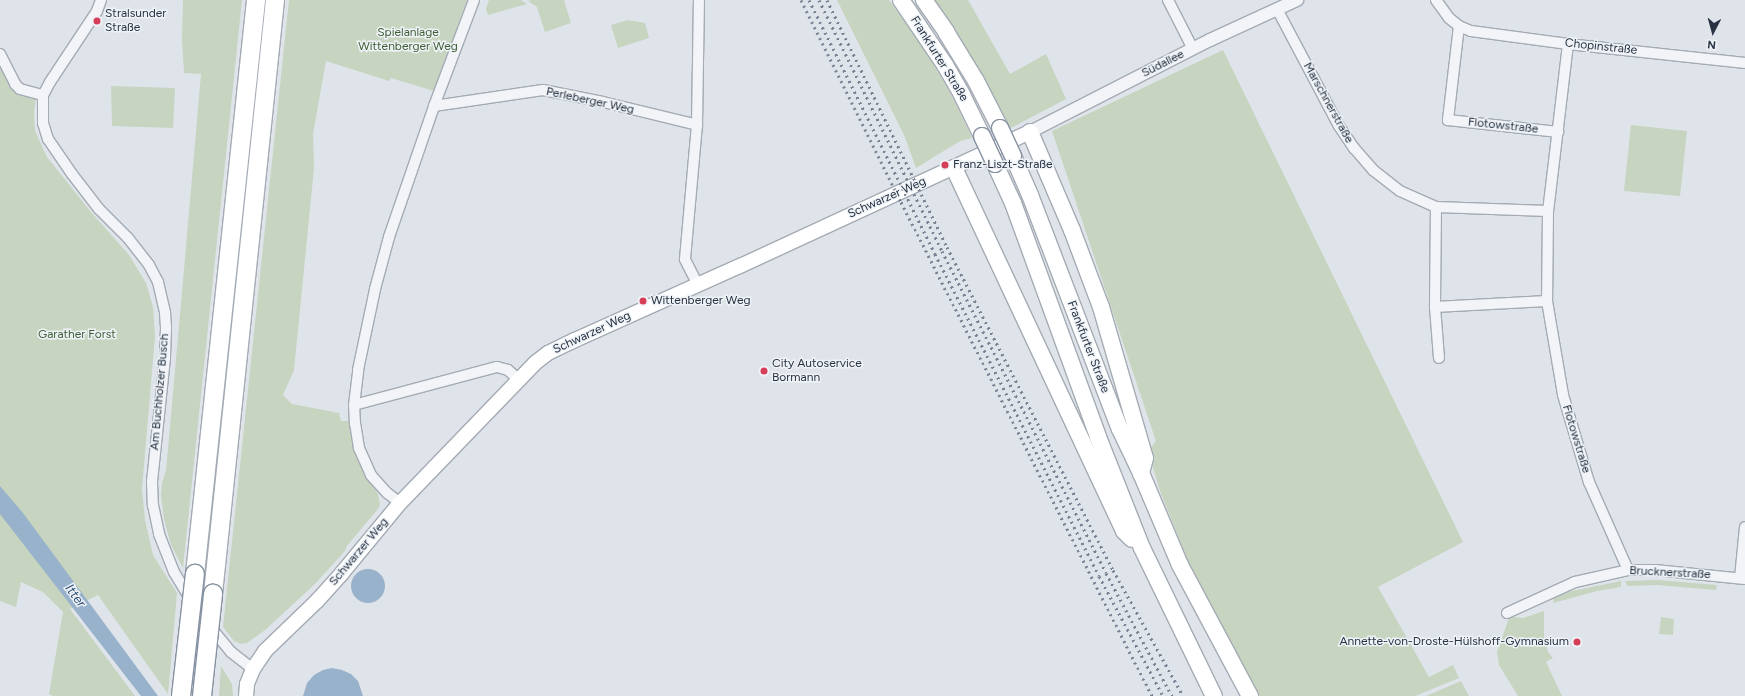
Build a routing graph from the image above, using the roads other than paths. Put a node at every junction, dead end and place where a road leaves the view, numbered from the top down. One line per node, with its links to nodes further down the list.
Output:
1 (101, 0): 17 (street, Am Buchholzer Busch)
2 (256, 0): 39 (highway, bridge)
3 (276, 0): 40 (highway, bridge)
4 (474, 0): 18 (street)
5 (699, 0): 19 (street)
6 (901, 0): 34 (highway, Frankfurter Straße, bridge)
7 (924, 0): 31 (highway, Frankfurter Straße, bridge)
8 (1168, 0): 14 (street)
9 (1297, 0): 11 (street, Südallee)
10 (1436, 0): 12 (street, Chopinstraße)
11 (1277, 9): 14 (street, Südallee); 23 (street, Marschnerstraße)
12 (1459, 26): 13 (street, Chopinstraße); 21 (street, Flotowstraße)
13 (1568, 44): 16 (street, Chopinstraße); 21 (street, Flotowstraße)
14 (1193, 49): 20 (street, Südallee)
15 (0, 54): 17 (street)
16 (1745, 63)
17 (44, 95): 38 (street, Am Buchholzer Busch)
18 (434, 106): 19 (street, Perleberger Weg); 30 (street)
19 (697, 125): 25 (street)
20 (1030, 132): 22 (main road, Schwarzer Weg); 31 (highway)
21 (1558, 132): 24 (street, Flotowstraße)
22 (954, 168): 25 (main road, Schwarzer Weg); 34 (highway)
23 (1436, 207): 24 (street, Marschnerstraße); 27 (street)
24 (1548, 211): 26 (street, Flotowstraße)
25 (698, 285): 29 (main road, Schwarzer Weg)
26 (1547, 301): 27 (street); 35 (street, Flotowstraße)
27 (1435, 307): 28 (street)
28 (1439, 358)
29 (518, 379): 30 (street); 32 (main road, Schwarzer Weg)
30 (354, 405): 32 (street)
31 (1141, 473): 43 (highway, Frankfurter Straße)
32 (400, 503): 38 (main road, Schwarzer Weg)
33 (1745, 527): 36 (street)
34 (1142, 548): 42 (highway, Frankfurter Straße)
35 (1628, 570): 36 (street, Brucknerstraße); 37 (street, Brucknerstraße)
36 (1742, 579)
37 (1507, 613)
38 (253, 669): 41 (main road)
39 (181, 696)
40 (202, 696)
41 (246, 696)
42 (1214, 696)
43 (1250, 696)

